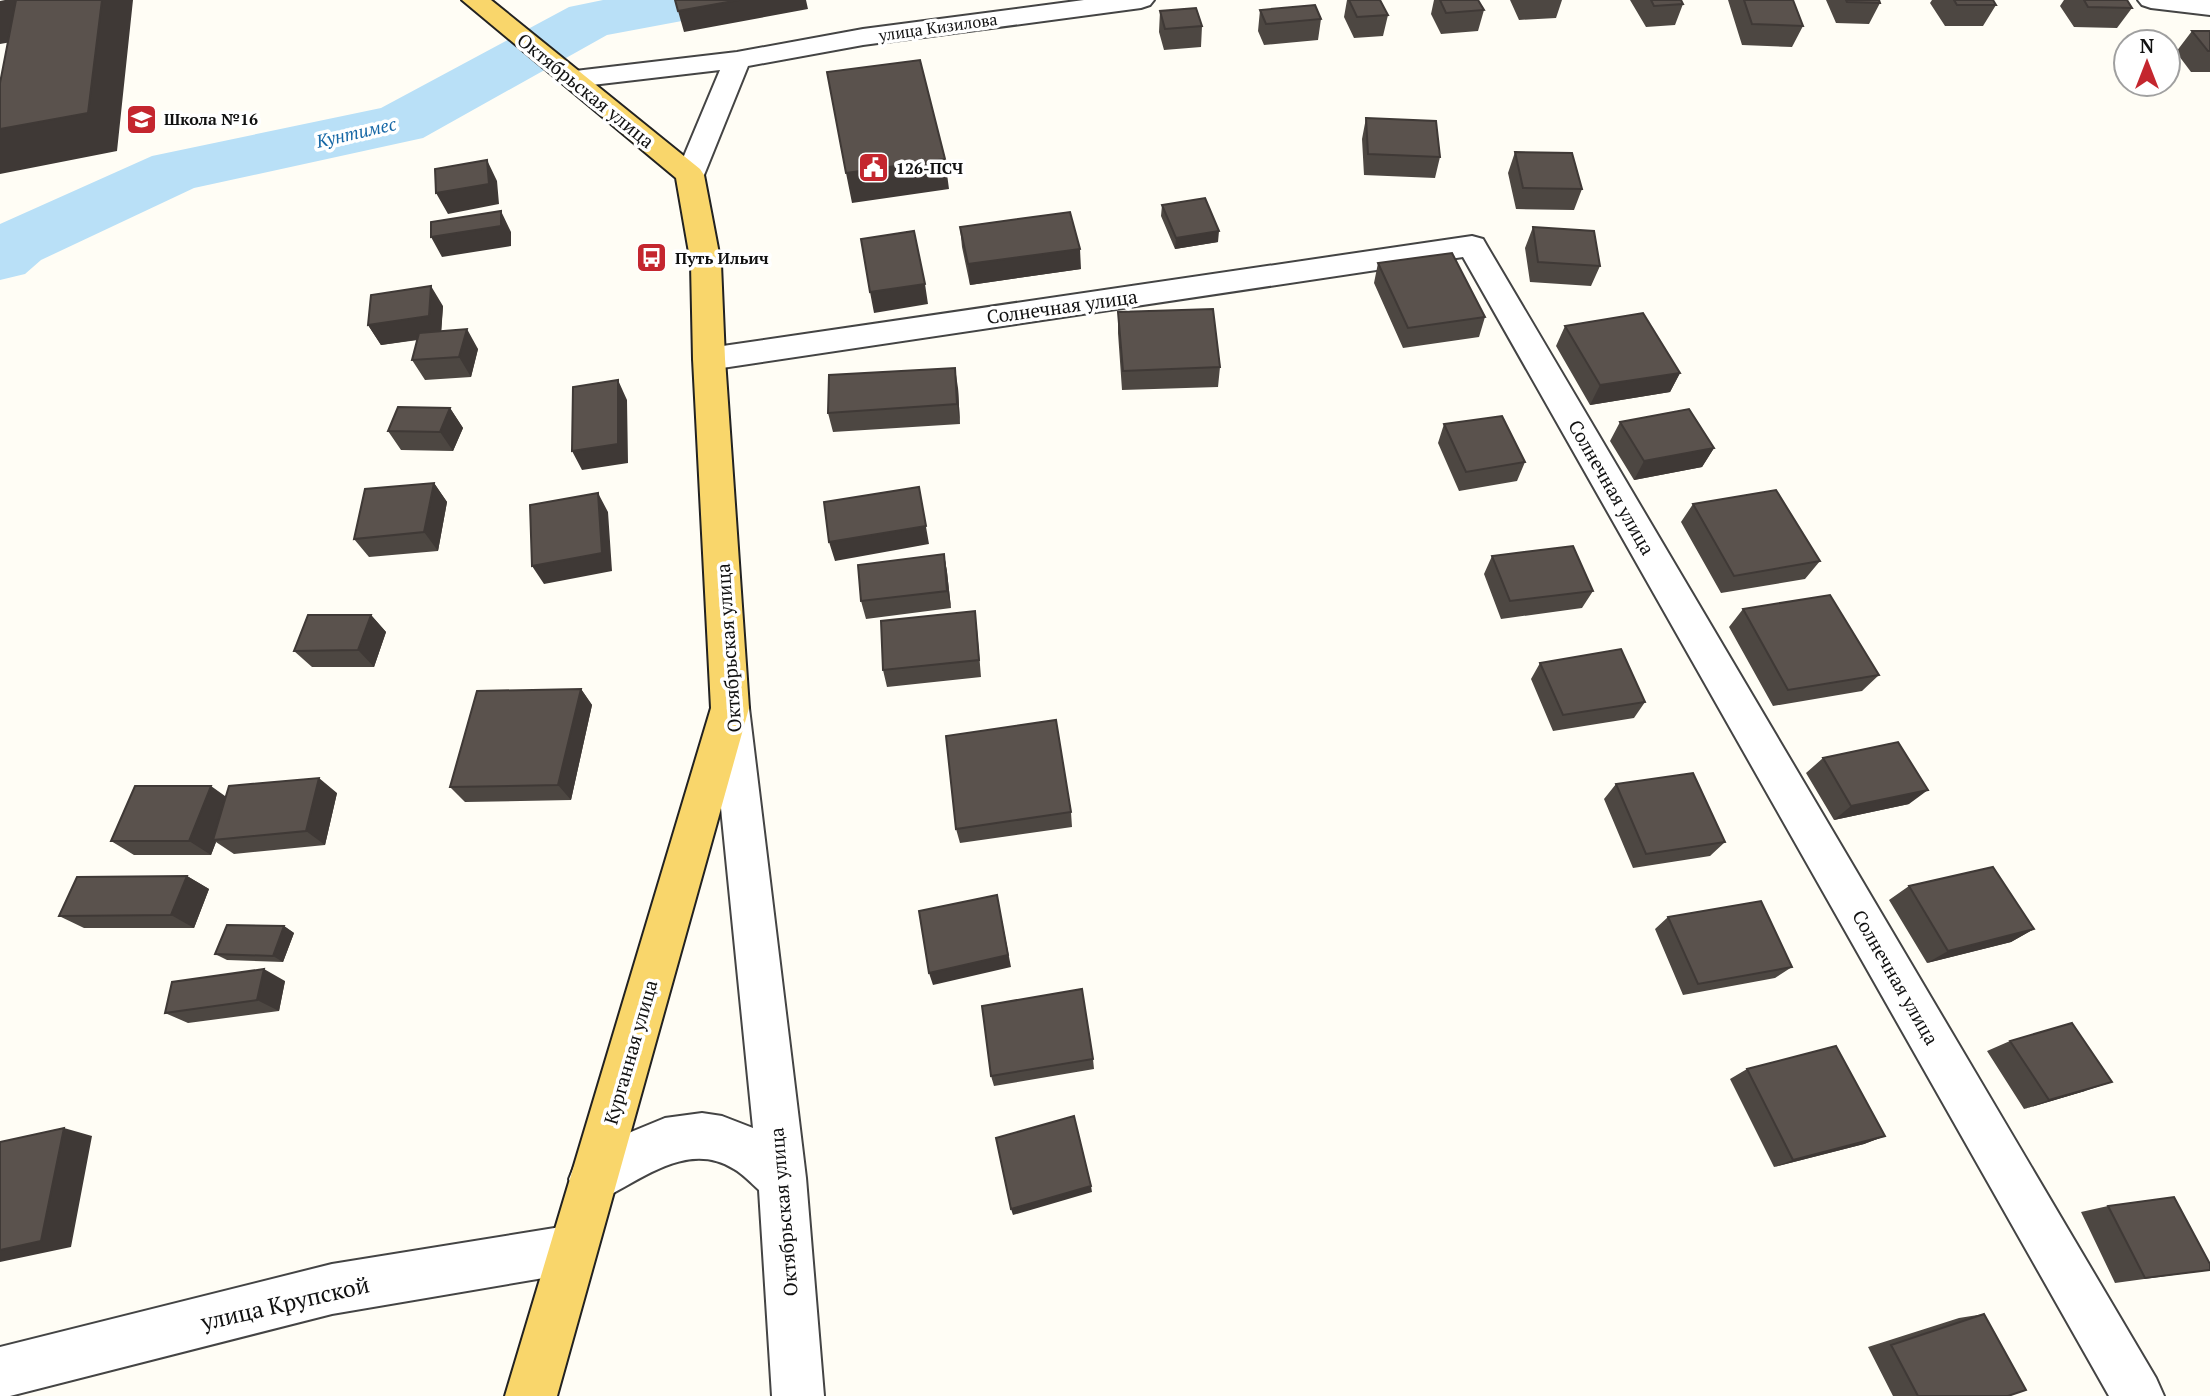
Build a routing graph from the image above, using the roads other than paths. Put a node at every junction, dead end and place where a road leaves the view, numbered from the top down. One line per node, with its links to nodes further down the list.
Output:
1 (475, 0): 6 (main road, Октябрьская улица)
2 (1141, 0): 5 (street, улица Кизилова)
3 (2151, 0): 4 (street)
4 (2210, 7)
5 (737, 60): 6 (street, улица Кизилова); 7 (street)
6 (575, 79): 7 (main road, Октябрьская улица)
7 (690, 176): 8 (main road, Октябрьская улица)
8 (709, 359): 9 (main road, Октябрьская улица); 16 (street, Солнечная улица)
9 (730, 708): 10 (street, Октябрьская улица); 11 (main road, Курганная улица)
10 (782, 1178): 11 (street); 15 (street, Октябрьская улица)
11 (593, 1179): 12 (main road, Курганная улица)
12 (573, 1249): 13 (street, улица Крупской); 14 (main road, Курганная улица)
13 (0, 1373)
14 (531, 1396)
15 (798, 1396)
16 (2138, 1396)

